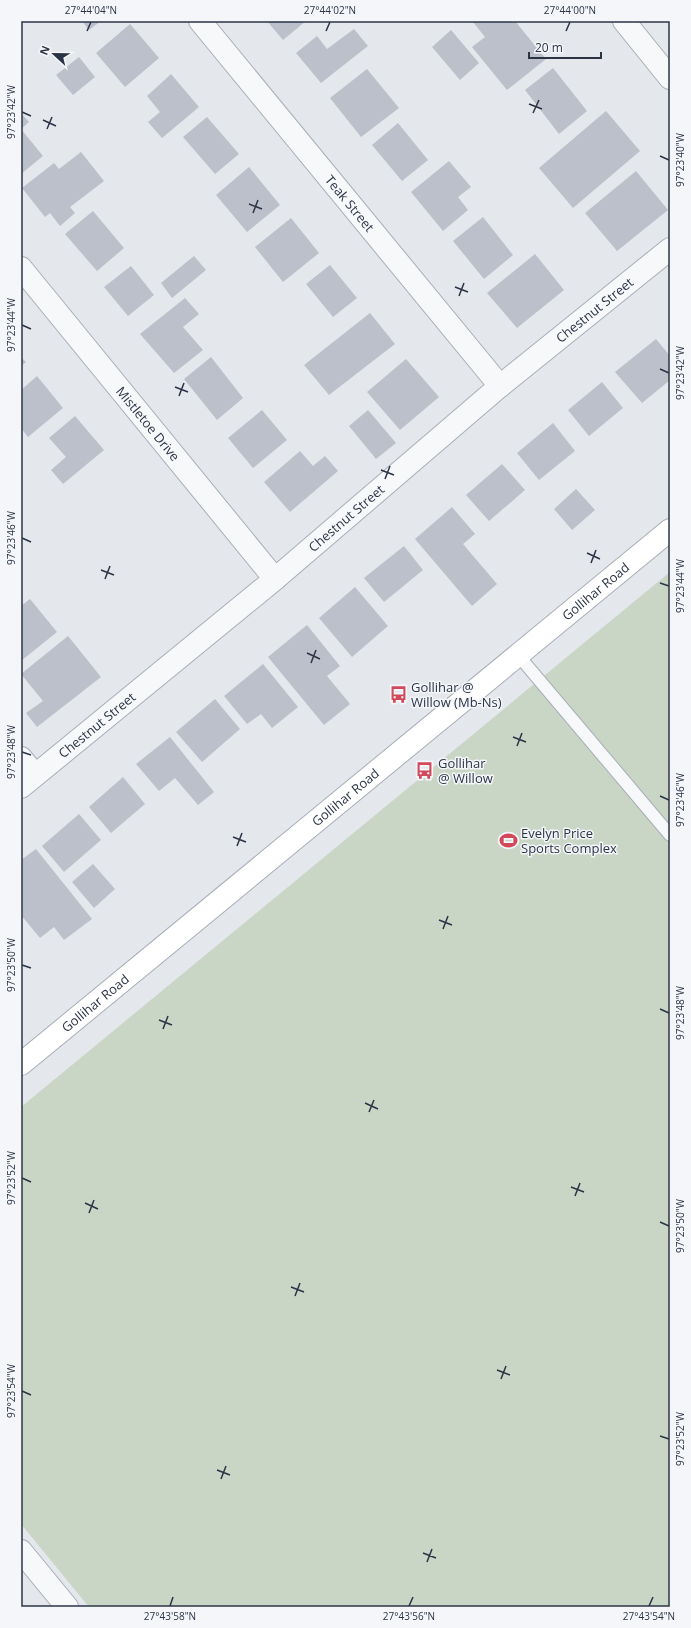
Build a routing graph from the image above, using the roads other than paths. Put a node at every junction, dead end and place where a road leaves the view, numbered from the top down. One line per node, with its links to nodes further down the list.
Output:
1 (200, 21): 6 (street, Teak Street)
2 (624, 21): 3 (street)
3 (670, 78)
4 (670, 249): 6 (street, Chestnut Street)
5 (21, 268): 8 (street, Mistletoe Drive)
6 (500, 386): 8 (street, Chestnut Street)
7 (670, 530): 9 (main road, Gollihar Road)
8 (275, 579): 11 (street, Chestnut Street)
9 (518, 655): 12 (lane); 13 (main road, Gollihar Road)
10 (21, 758): 11 (street)
11 (28, 781)
12 (670, 835)
13 (21, 1064)
14 (21, 1551): 15 (street)
15 (67, 1607)

